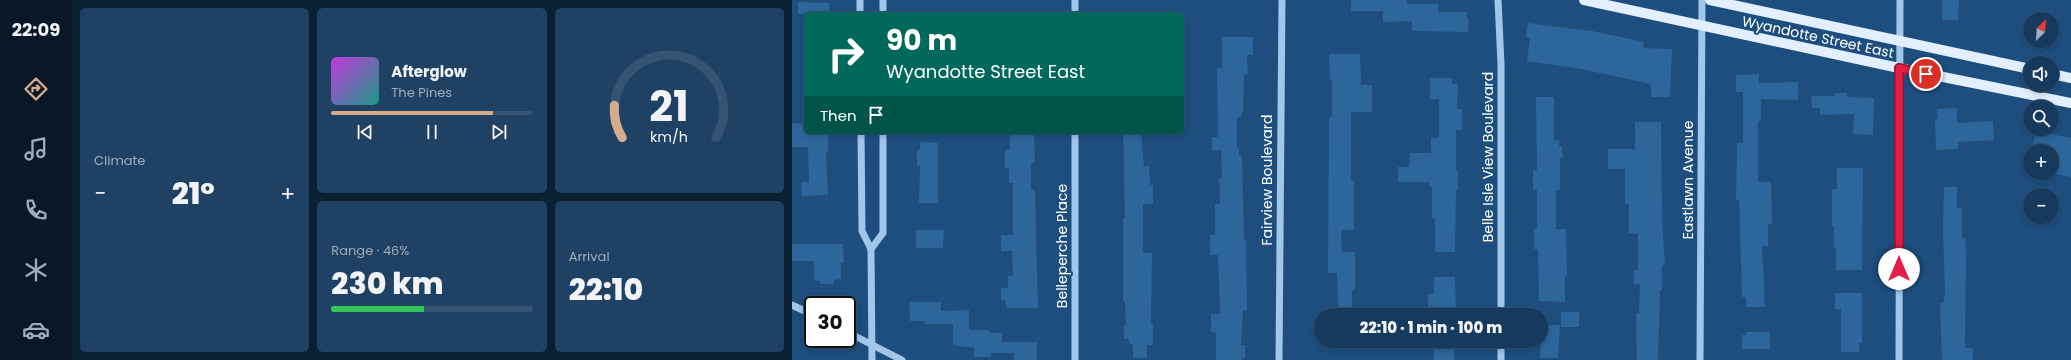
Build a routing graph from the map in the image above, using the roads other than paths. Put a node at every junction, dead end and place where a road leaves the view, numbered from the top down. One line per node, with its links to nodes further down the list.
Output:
1 (860, 0): 10 (street)
2 (884, 0): 11 (street)
3 (1075, 0): 12 (street)
4 (1282, 0): 33 (street, Fairview Boulevard)
5 (1498, 0): 25 (street, Belle Isle View Boulevard)
6 (1584, 0): 13 (main road, Wyandotte Street East)
7 (1702, 0): 13 (street, Eastlawn Avenue)
8 (1710, 0): 14 (main road, Wyandotte Street East)
9 (1900, 0): 14 (street)
10 (860, 12)
11 (883, 12)
12 (1075, 12)
13 (1702, 26): 15 (main road, Wyandotte Street East); 35 (street, Eastlawn Avenue)
14 (1899, 41): 15 (street); 16 (main road, Wyandotte Street East)
15 (1899, 68): 19 (main road, Wyandotte Street East); 36 (street)
16 (2023, 68)
17 (2059, 75): 18 (main road)
18 (2071, 78)
19 (2071, 103)
20 (861, 134): 23 (street)
21 (883, 134): 23 (street)
22 (1075, 134): 32 (street, Belleperche Place)
23 (871, 249): 28 (street)
24 (792, 305): 26 (street)
25 (1501, 308)
26 (804, 311)
27 (856, 337): 28 (street)
28 (872, 345): 30 (street); 31 (street)
29 (1501, 348): 34 (street)
30 (872, 360)
31 (902, 360)
32 (1075, 360)
33 (1279, 360)
34 (1501, 360)
35 (1700, 360)
36 (1899, 360)

